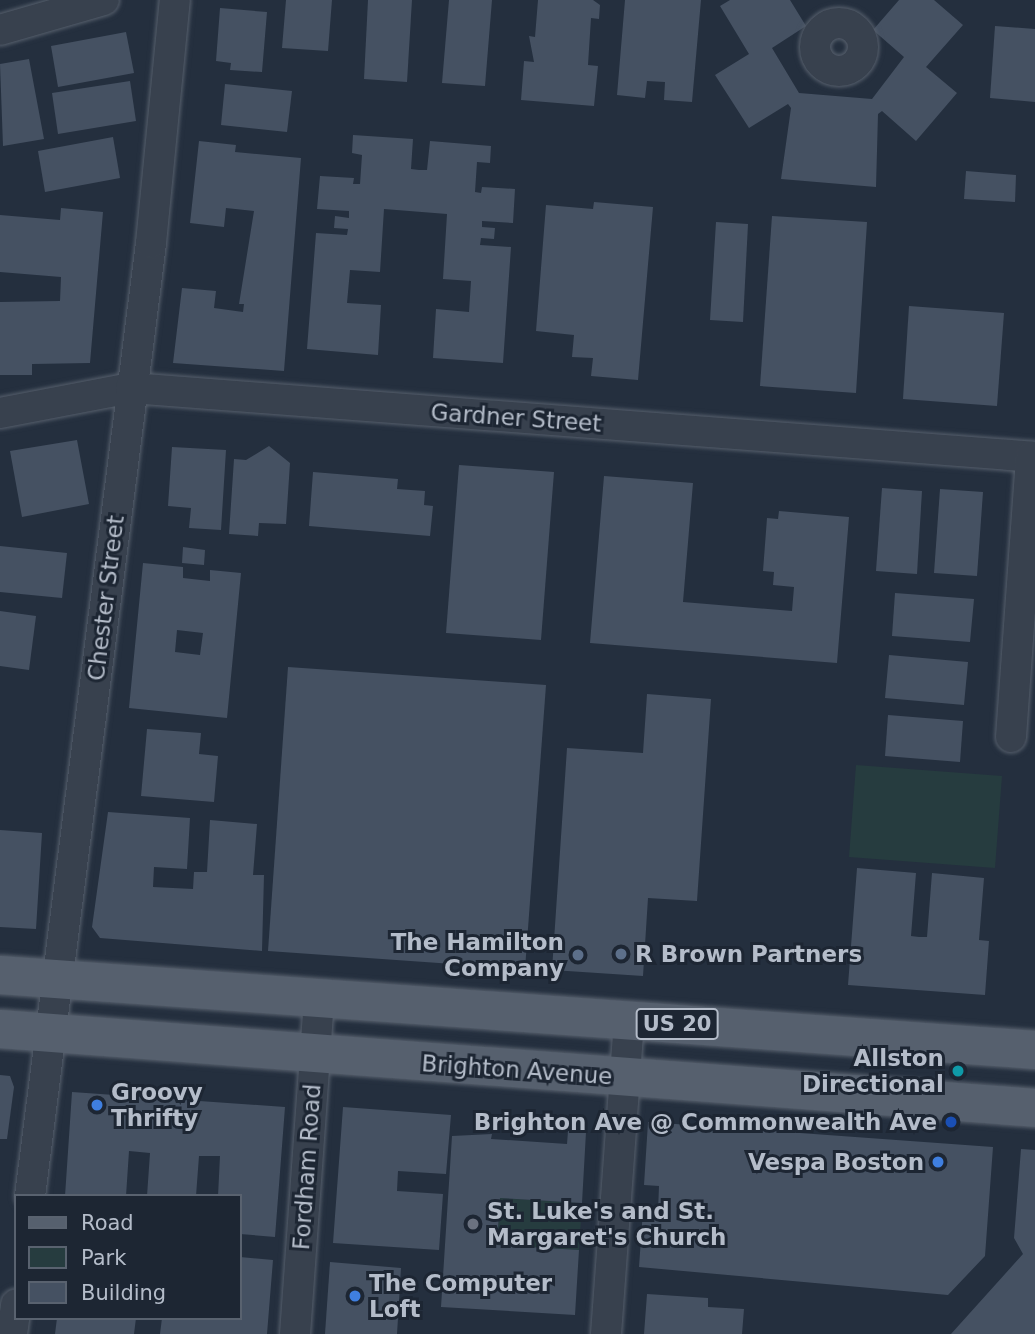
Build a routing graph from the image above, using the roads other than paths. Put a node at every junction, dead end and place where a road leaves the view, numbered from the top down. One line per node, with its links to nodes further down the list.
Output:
1 (104, 0): 3 (street)
2 (175, 0): 4 (street, Chester Street)
3 (0, 30)
4 (131, 388): 5 (street, Gardner Street); 6 (street, Gardner Street); 9 (street, Chester Street)
5 (0, 414)
6 (1033, 457): 7 (street)
7 (1010, 737)
8 (0, 975): 9 (main road, US 20)
9 (59, 978): 10 (main road, US 20); 13 (street, Chester Street)
10 (320, 999): 11 (main road, US 20); 15 (street, Fordham Road)
11 (629, 1021): 14 (main road, US 20); 16 (street)
12 (0, 1029): 13 (main road, Brighton Avenue)
13 (50, 1033): 15 (main road, Brighton Avenue); 18 (street, Chester Street)
14 (1035, 1050)
15 (316, 1055): 16 (main road, Brighton Avenue); 19 (street, Fordham Road)
16 (624, 1078): 17 (main road, Brighton Avenue); 20 (street)
17 (1035, 1108)
18 (30, 1194)
19 (295, 1334)
20 (606, 1334)

